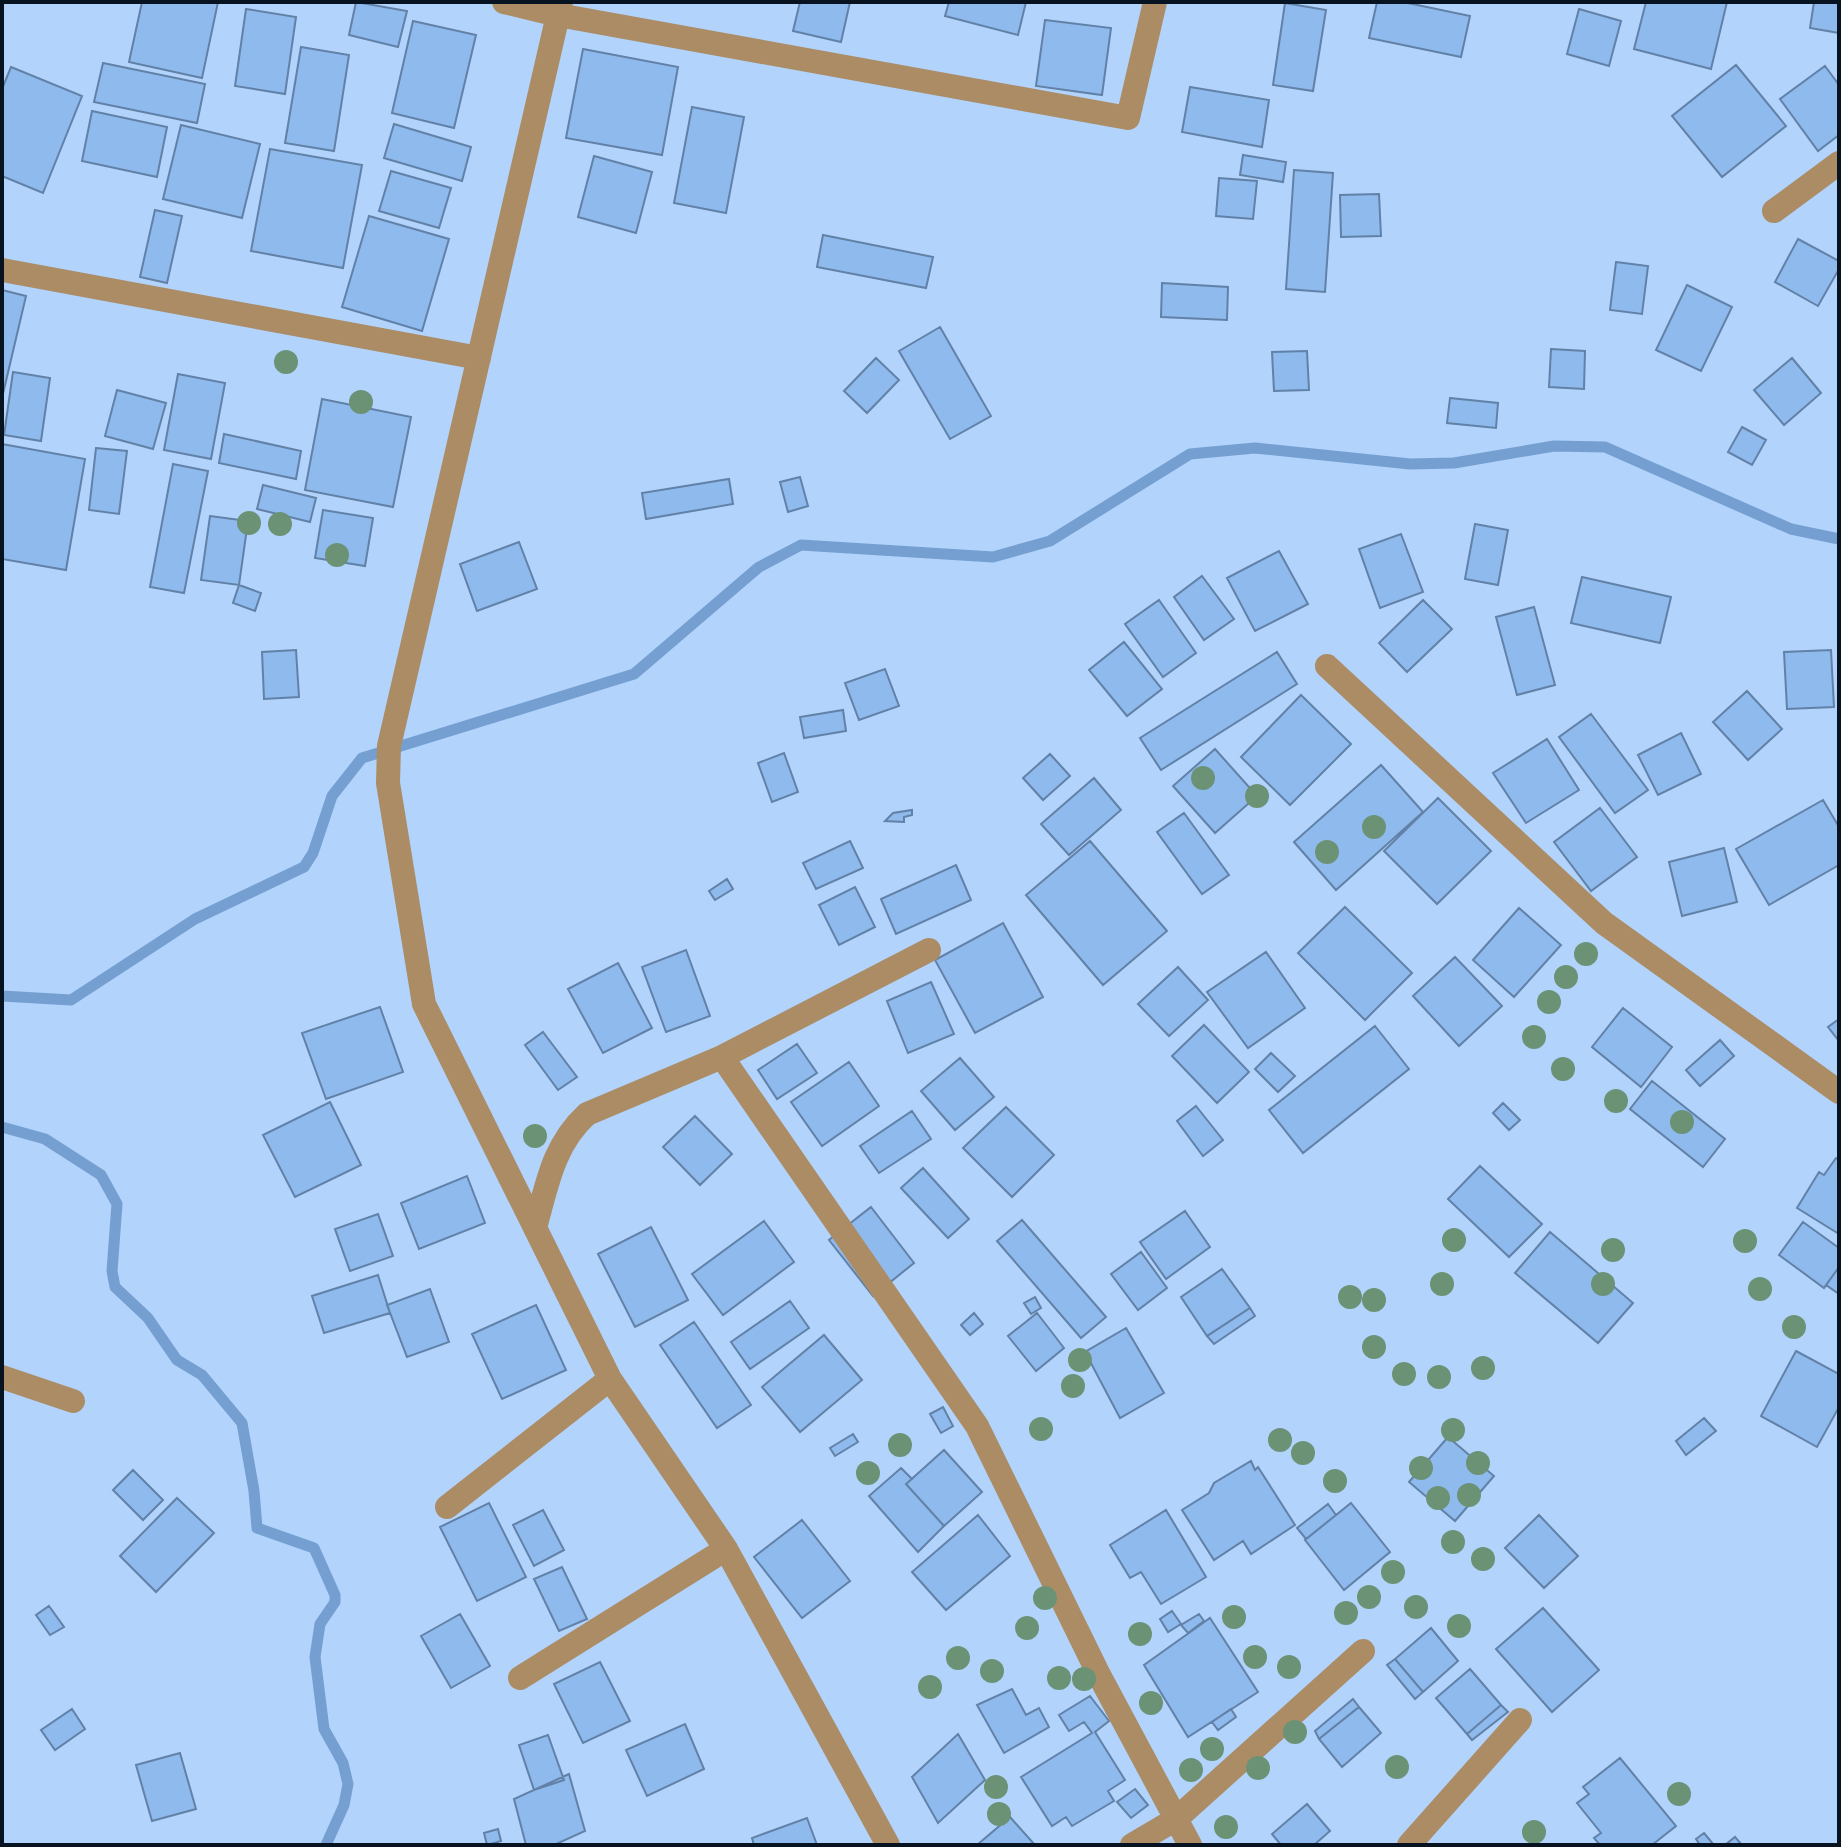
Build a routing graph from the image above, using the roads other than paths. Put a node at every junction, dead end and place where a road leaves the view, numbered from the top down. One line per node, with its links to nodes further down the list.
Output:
1 (504, 2): 3 (street)
2 (1155, 2): 3 (street)
3 (560, 9): 7 (street)
4 (1839, 163): 5 (street)
5 (1774, 211)
6 (2, 270): 7 (street)
7 (479, 358): 12 (street)
8 (1327, 666): 11 (street)
9 (929, 950): 10 (street)
10 (722, 1057): 12 (street); 21 (street)
11 (1839, 1092)
12 (535, 1228): 14 (street)
13 (2, 1377): 15 (street)
14 (610, 1379): 16 (street); 17 (street)
15 (73, 1401)
16 (447, 1507)
17 (726, 1549): 19 (street); 22 (street)
18 (1363, 1651): 21 (street)
19 (520, 1678)
20 (1520, 1720): 25 (street)
21 (1176, 1819): 23 (street); 24 (street)
22 (888, 1845)
23 (1132, 1845)
24 (1190, 1845)
25 (1409, 1845)

